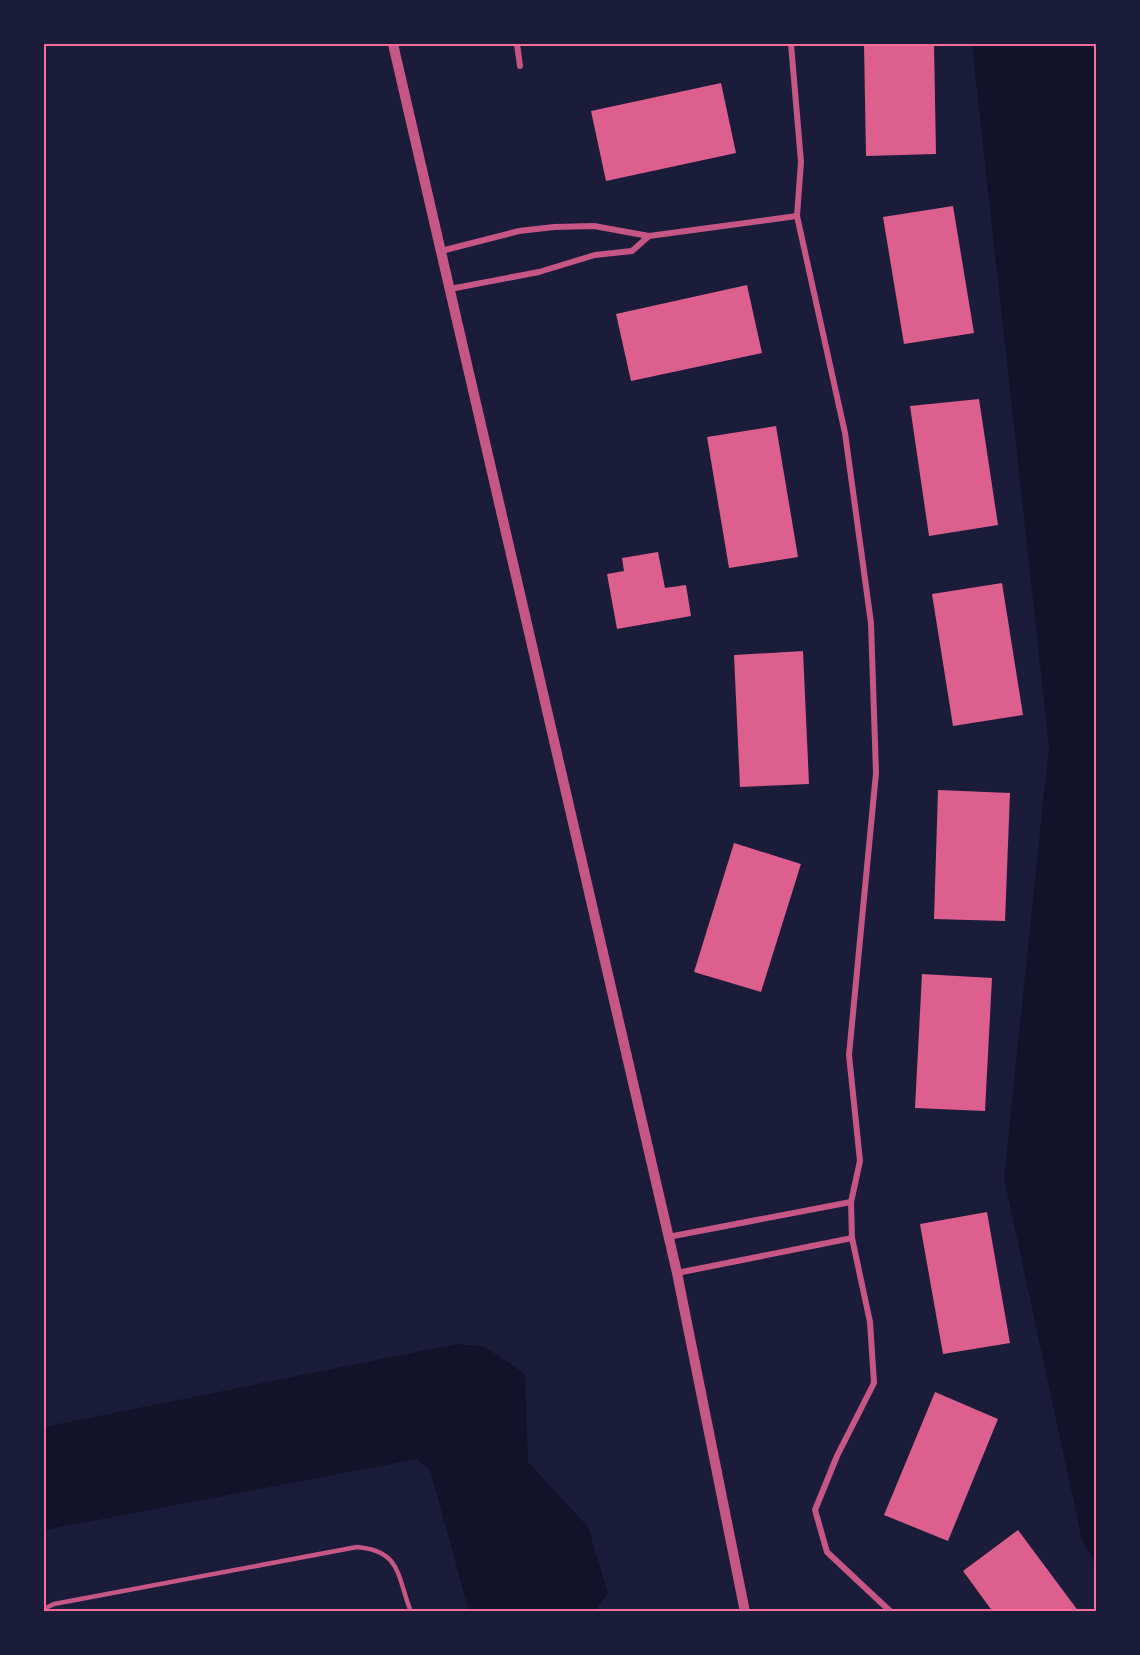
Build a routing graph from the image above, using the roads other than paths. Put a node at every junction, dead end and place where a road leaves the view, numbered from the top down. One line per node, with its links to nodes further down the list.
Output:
1 (393, 44): 7 (street)
2 (517, 44): 4 (street)
3 (791, 44): 5 (street)
4 (520, 66)
5 (797, 216): 6 (street); 9 (street)
6 (649, 236): 7 (street); 8 (street)
7 (441, 251): 8 (street)
8 (450, 290): 10 (street)
9 (851, 1202): 10 (street); 11 (street)
10 (668, 1237): 12 (street)
11 (852, 1238): 12 (street); 16 (street)
12 (677, 1273): 15 (street)
13 (44, 1609): 14 (lane)
14 (411, 1611)
15 (745, 1611)
16 (891, 1611)

